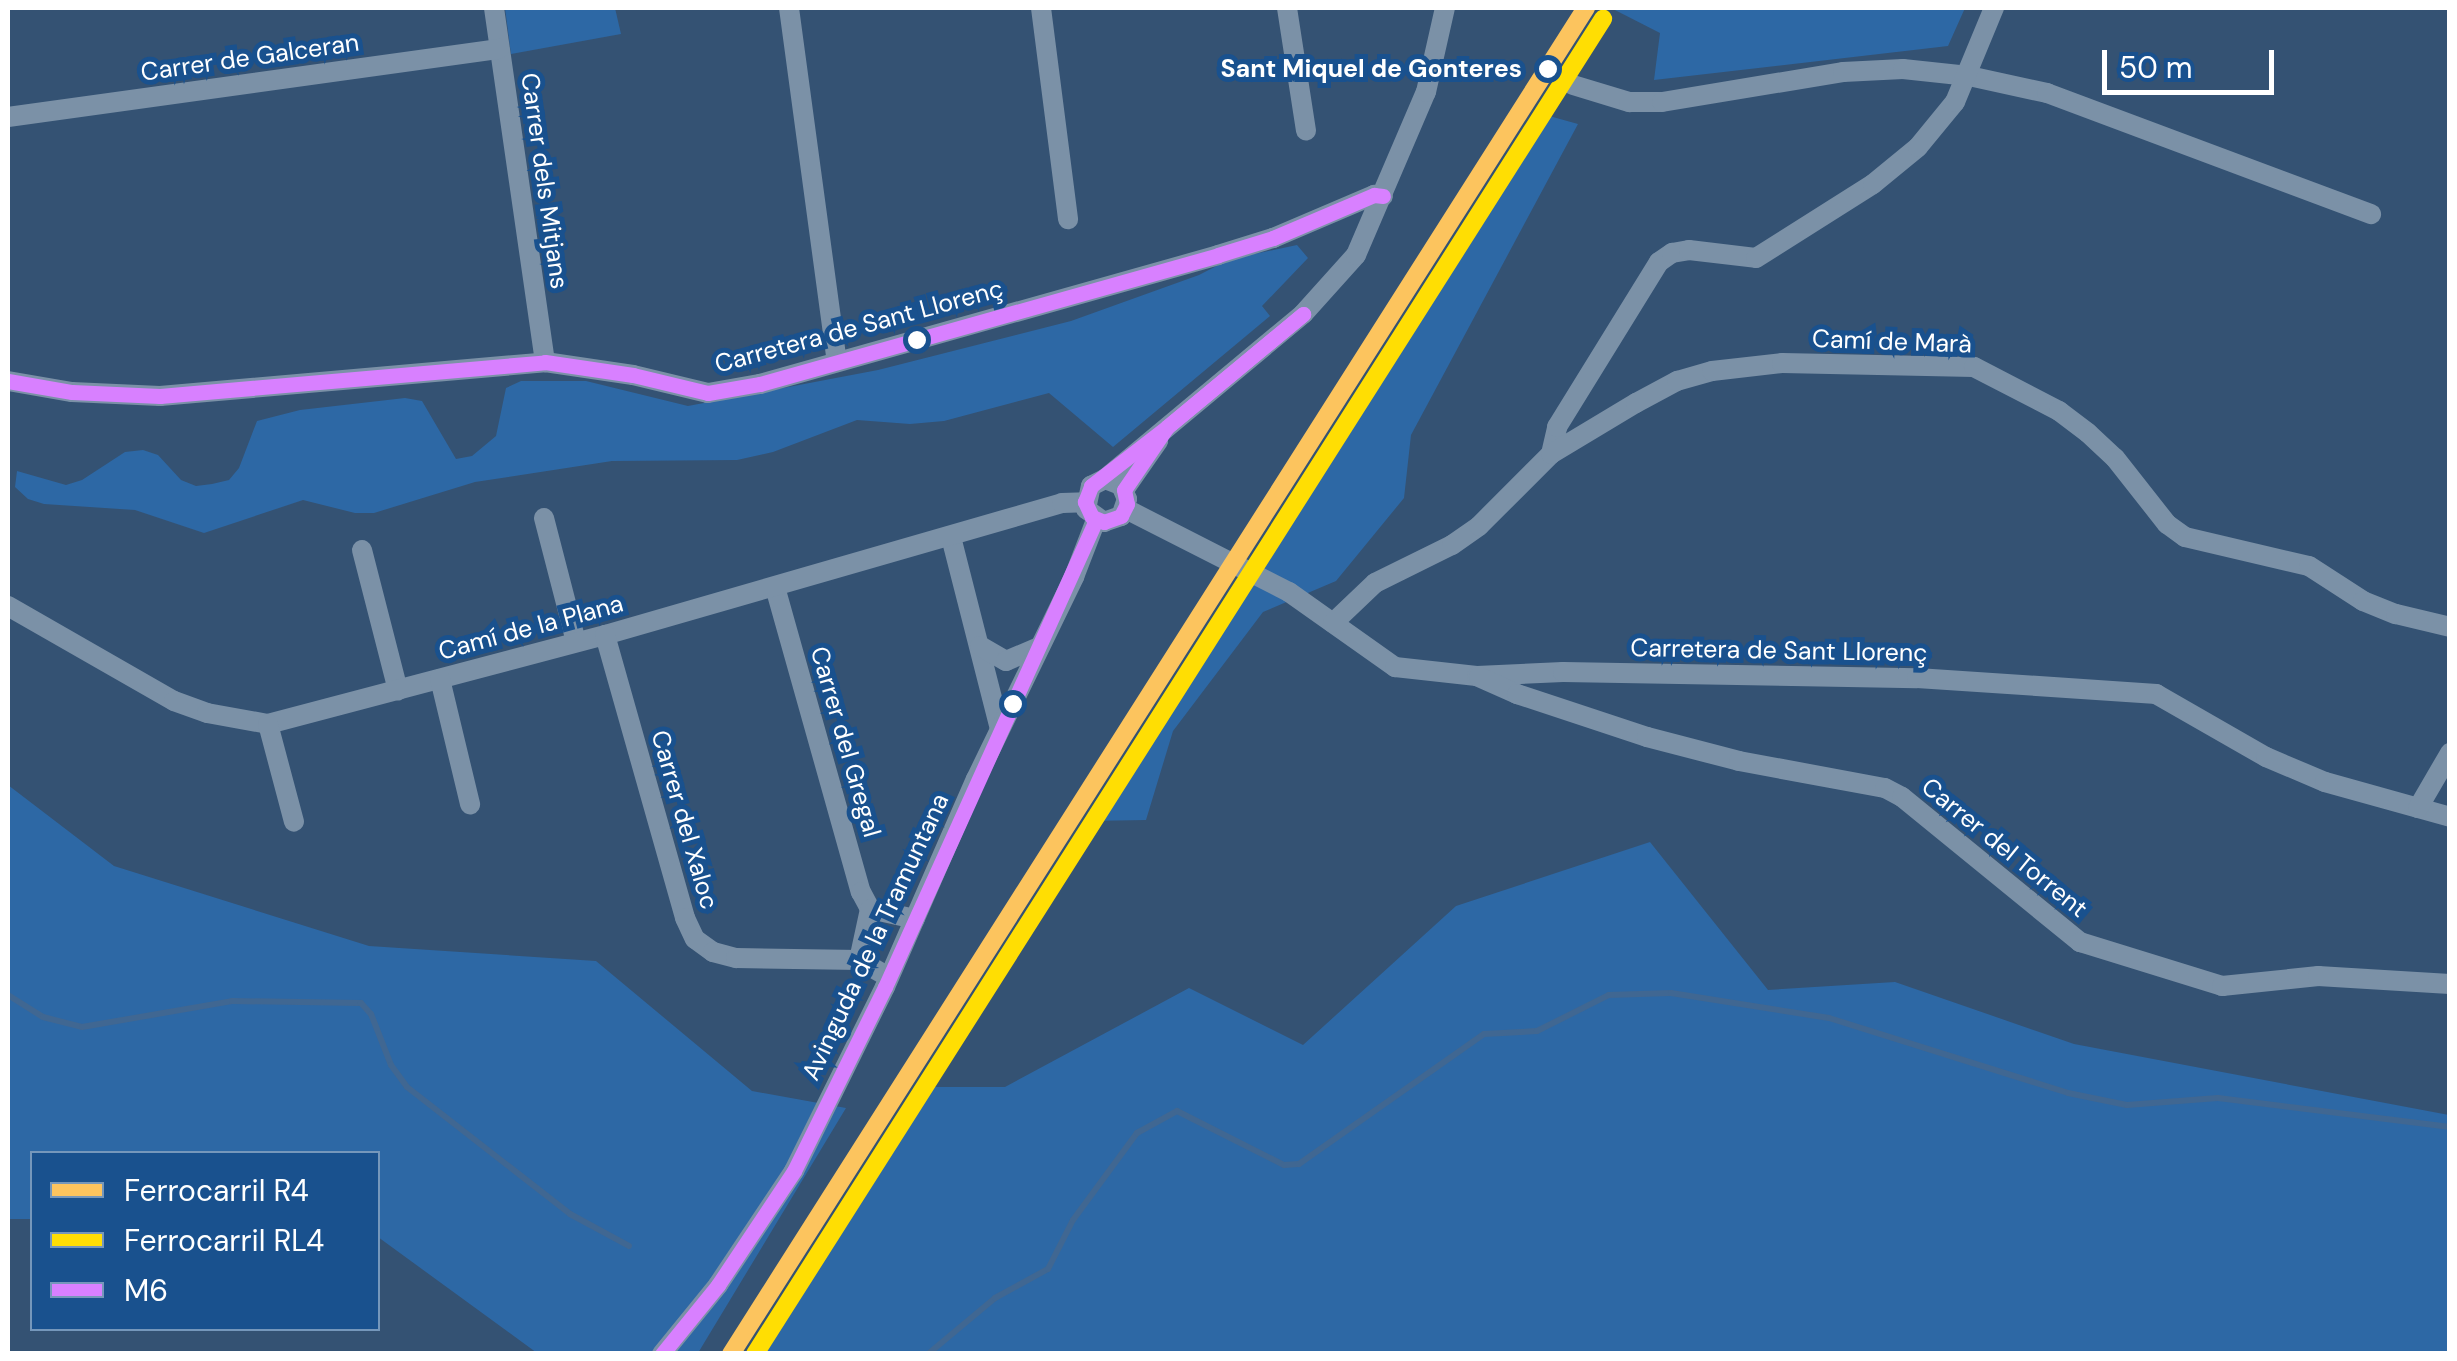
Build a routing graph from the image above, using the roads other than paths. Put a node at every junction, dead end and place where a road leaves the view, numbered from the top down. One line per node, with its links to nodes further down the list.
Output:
1 (494, 8): 7 (street, Carrer dels Mitjans)
2 (789, 8): 16 (street)
3 (1043, 8): 14 (street)
4 (1287, 8): 11 (street)
5 (1446, 8): 12 (street)
6 (1994, 8): 8 (street)
7 (499, 49): 10 (street, Carrer de Galceran); 15 (street, Carrer dels Mitjans)
8 (1969, 76): 9 (street); 13 (street); 18 (street)
9 (1573, 85)
10 (8, 117)
11 (1306, 131)
12 (1383, 196): 16 (street, Carretera de Sant Llorenç); 19 (street)
13 (2370, 214)
14 (1068, 219)
15 (544, 362): 16 (street, Carretera de Sant Llorenç); 17 (street, Carretera de Sant Llorenç)
16 (836, 362)
17 (8, 380)
18 (1552, 454): 26 (street, Camí de Marà); 27 (street, Camí de Marà)
19 (1118, 493): 20 (street); 20 (street, Camí de la Plana); 26 (street, Carretera de Sant Llorenç)
20 (1090, 510): 22 (street, Camí de la Plana); 31 (street, Avinguda de la Tramuntana)
21 (544, 518): 29 (street)
22 (951, 538): 24 (street, Camí de la Plana); 30 (street)
23 (362, 550): 34 (street)
24 (775, 587): 28 (street, Camí de la Plana); 42 (street, Carrer del Gregal)
25 (8, 606): 35 (street, Camí de la Plana)
26 (1333, 623): 32 (street, Carretera de Sant Llorenç)
27 (2450, 627)
28 (604, 635): 29 (street, Camí de la Plana); 44 (street, Carrer del Xaloc)
29 (576, 642): 33 (street, Camí de la Plana)
30 (980, 646): 31 (street); 36 (street)
31 (1039, 647): 36 (street, Avinguda de la Tramuntana)
32 (1477, 676): 39 (street, Carretera de Sant Llorenç); 46 (street, Carrer del Torrent)
33 (440, 678): 34 (street, Camí de la Plana); 38 (street)
34 (398, 690): 35 (street, Camí de la Plana)
35 (268, 724): 41 (street)
36 (1000, 728): 43 (street, Avinguda de la Tramuntana)
37 (2450, 753): 39 (street)
38 (470, 804)
39 (2418, 808): 40 (street, Carretera de Sant Llorenç)
40 (2450, 817)
41 (294, 822)
42 (870, 909): 43 (street); 44 (street)
43 (915, 919): 45 (street, Avinguda de la Tramuntana)
44 (859, 960): 45 (street, Carrer del Xaloc)
45 (889, 977): 47 (street, Avinguda de la Tramuntana)
46 (2450, 984)
47 (662, 1354)

